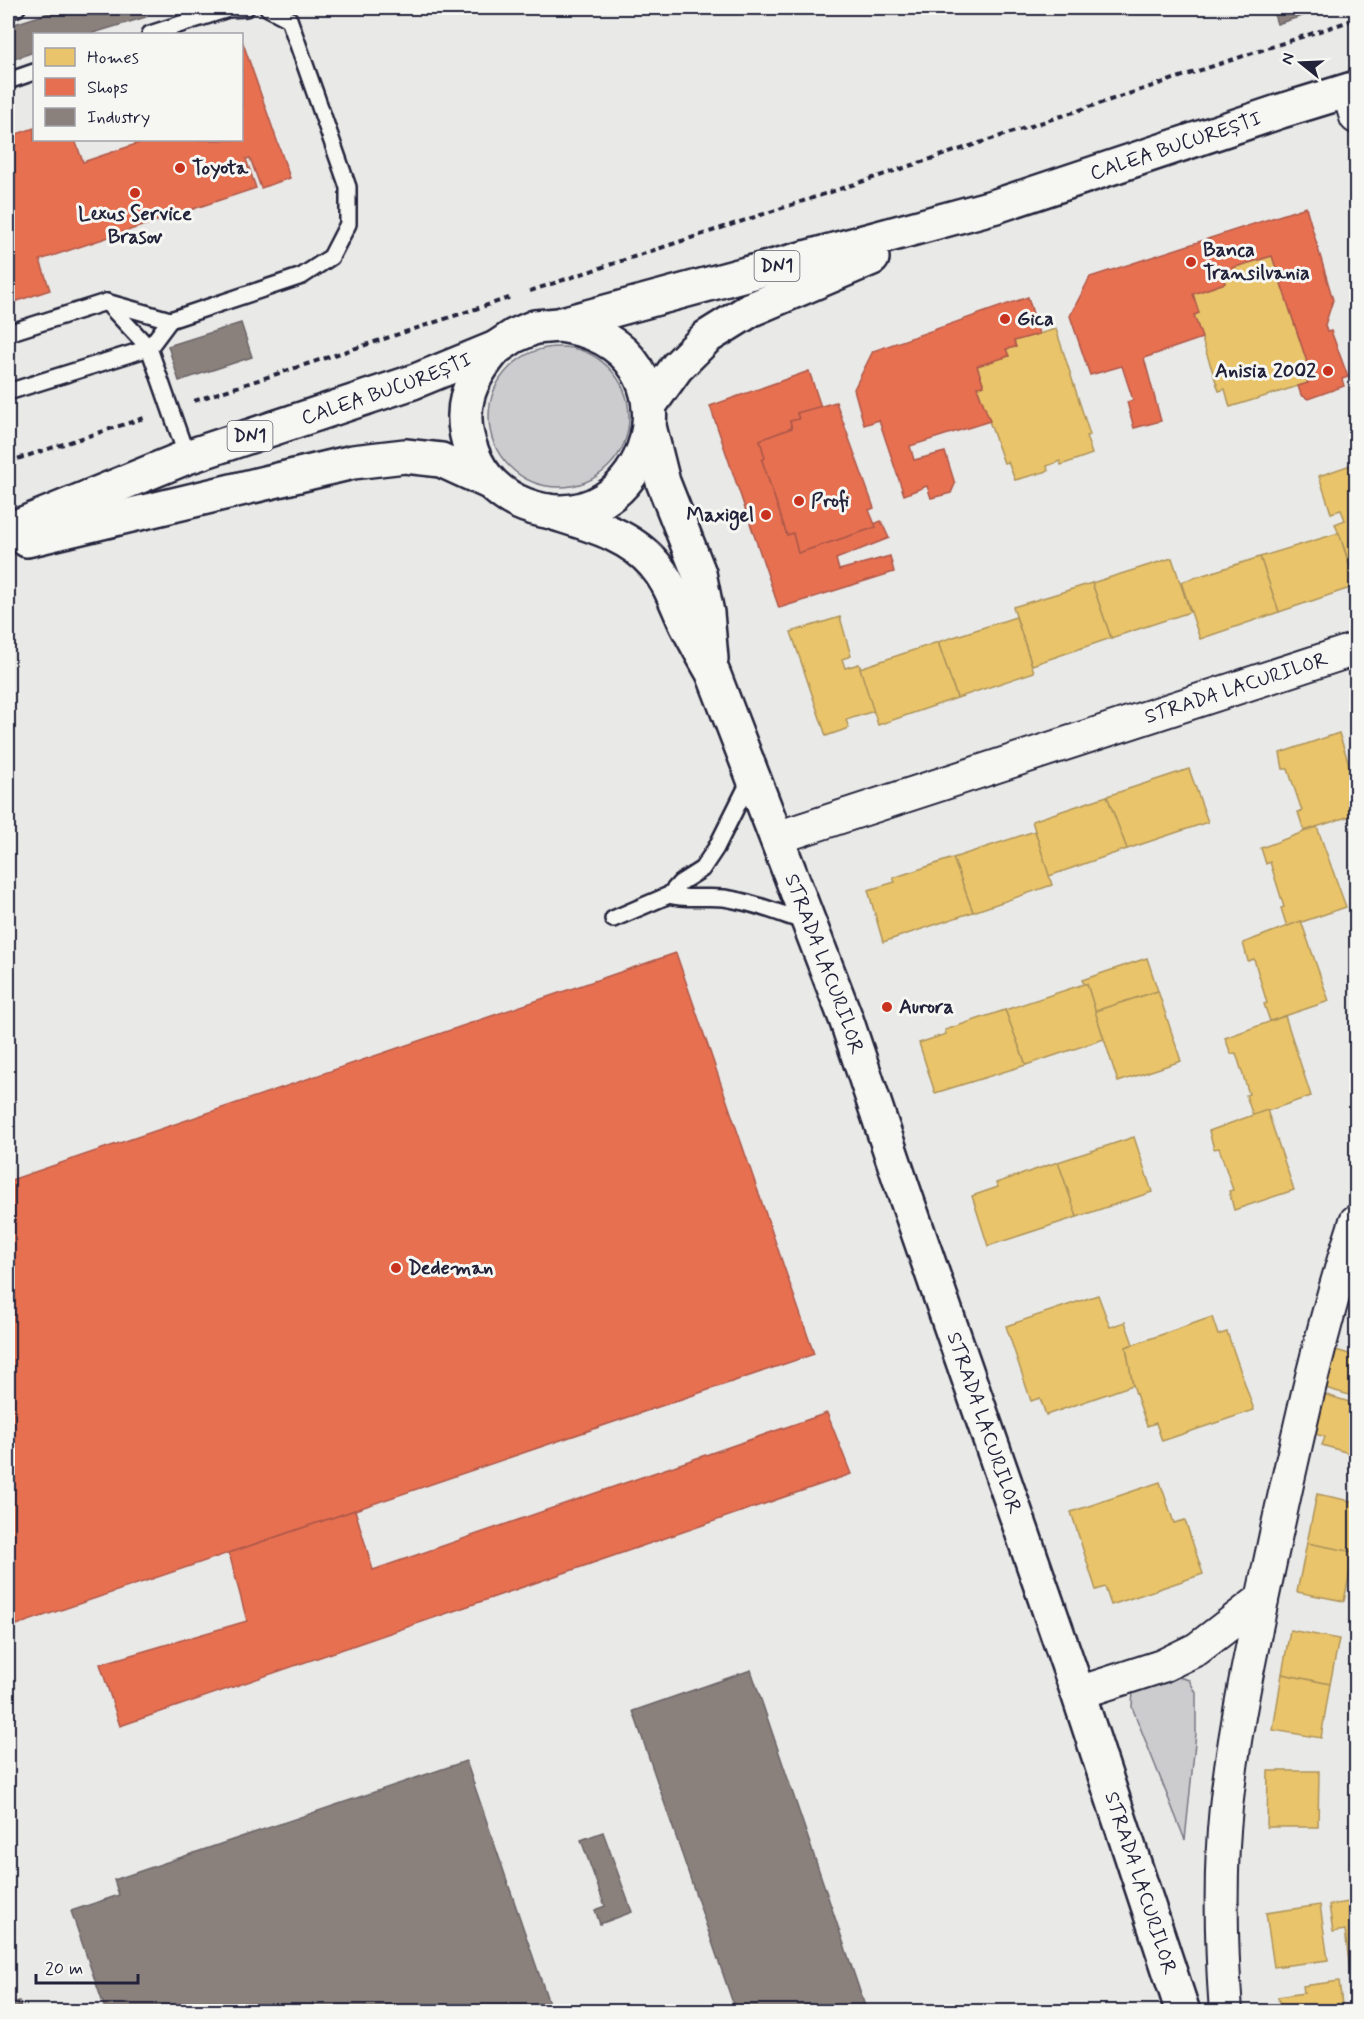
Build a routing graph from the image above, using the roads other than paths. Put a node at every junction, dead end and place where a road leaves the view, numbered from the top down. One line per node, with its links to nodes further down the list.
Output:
1 (17, 8): 5 (lane)
2 (227, 8): 3 (lane); 6 (lane)
3 (246, 8)
4 (268, 8): 12 (lane)
5 (8, 10)
6 (153, 33)
7 (33, 72): 8 (lane)
8 (8, 81)
9 (1354, 99): 10 (main road, CALEA BUCUREȘTI / DN1)
10 (996, 206): 13 (main road, CALEA BUCUREȘTI / DN1); 18 (main road, CALEA BUCUREȘTI / DN1)
11 (106, 302): 12 (lane); 14 (lane); 15 (lane)
12 (170, 320): 15 (lane)
13 (558, 325): 16 (main road, CALEA BUCUREȘTI / DN1); 18 (main road, CALEA BUCUREȘTI / DN1)
14 (8, 333)
15 (149, 348): 17 (lane); 19 (lane)
16 (496, 348): 19 (main road, CALEA BUCUREȘTI / DN1); 20 (main road, CALEA BUCUREȘTI / DN1)
17 (8, 392)
18 (650, 418): 21 (main road, CALEA BUCUREȘTI / DN1); 25 (main road, STRADA LACURILOR)
19 (187, 457): 22 (main road, CALEA BUCUREȘTI / DN1)
20 (489, 482): 21 (main road, CALEA BUCUREȘTI / DN1); 23 (main road, CALEA BUCUREȘTI / DN1)
21 (548, 511): 25 (main road, STRADA LACURILOR)
22 (8, 530)
23 (8, 544)
24 (1356, 649): 27 (street, STRADA LACURILOR)
25 (713, 673): 26 (main road, STRADA LACURILOR)
26 (752, 775): 27 (main road, STRADA LACURILOR); 28 (lane)
27 (776, 838): 30 (main road, STRADA LACURILOR)
28 (669, 895): 29 (lane); 30 (lane)
29 (613, 919)
30 (809, 924): 33 (main road, STRADA LACURILOR)
31 (1356, 1221): 32 (street)
32 (1262, 1599): 33 (street); 35 (street)
33 (1078, 1693): 34 (main road, STRADA LACURILOR)
34 (1183, 2012)
35 (1226, 2012)

